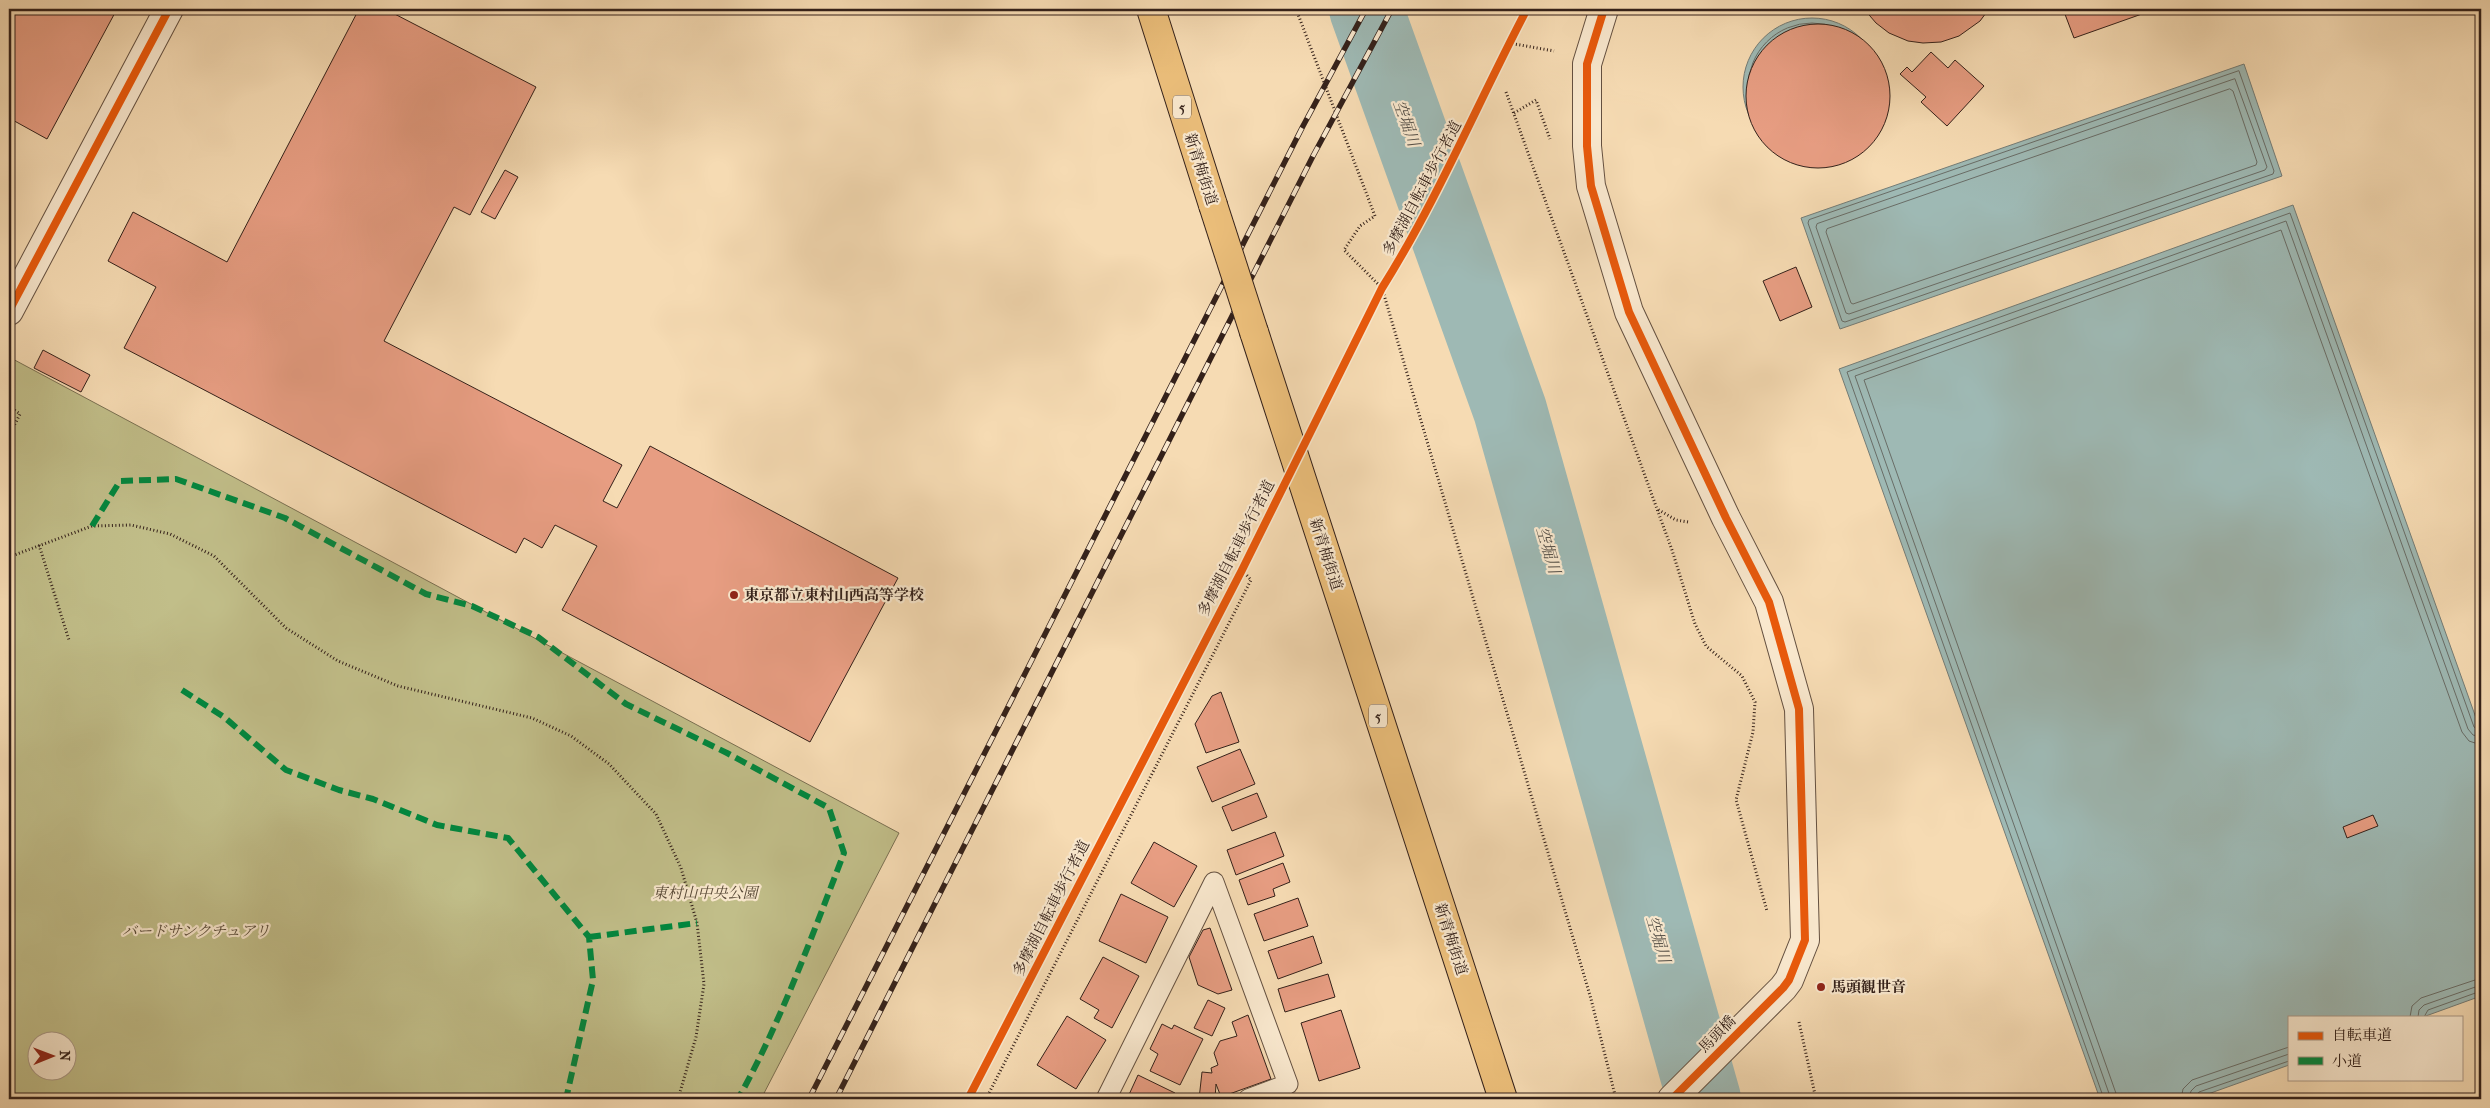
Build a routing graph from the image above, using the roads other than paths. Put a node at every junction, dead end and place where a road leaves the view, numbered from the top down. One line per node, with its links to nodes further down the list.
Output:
1 (169, 9): 4 (street)
2 (1151, 9): 7 (main road, 新青梅街道 / 5, bridge)
3 (1604, 9): 8 (street, 馬頭橋)
4 (9, 311)
5 (1106, 1099): 6 (lane)
6 (1248, 1099)
7 (1503, 1099)
8 (1672, 1099)

